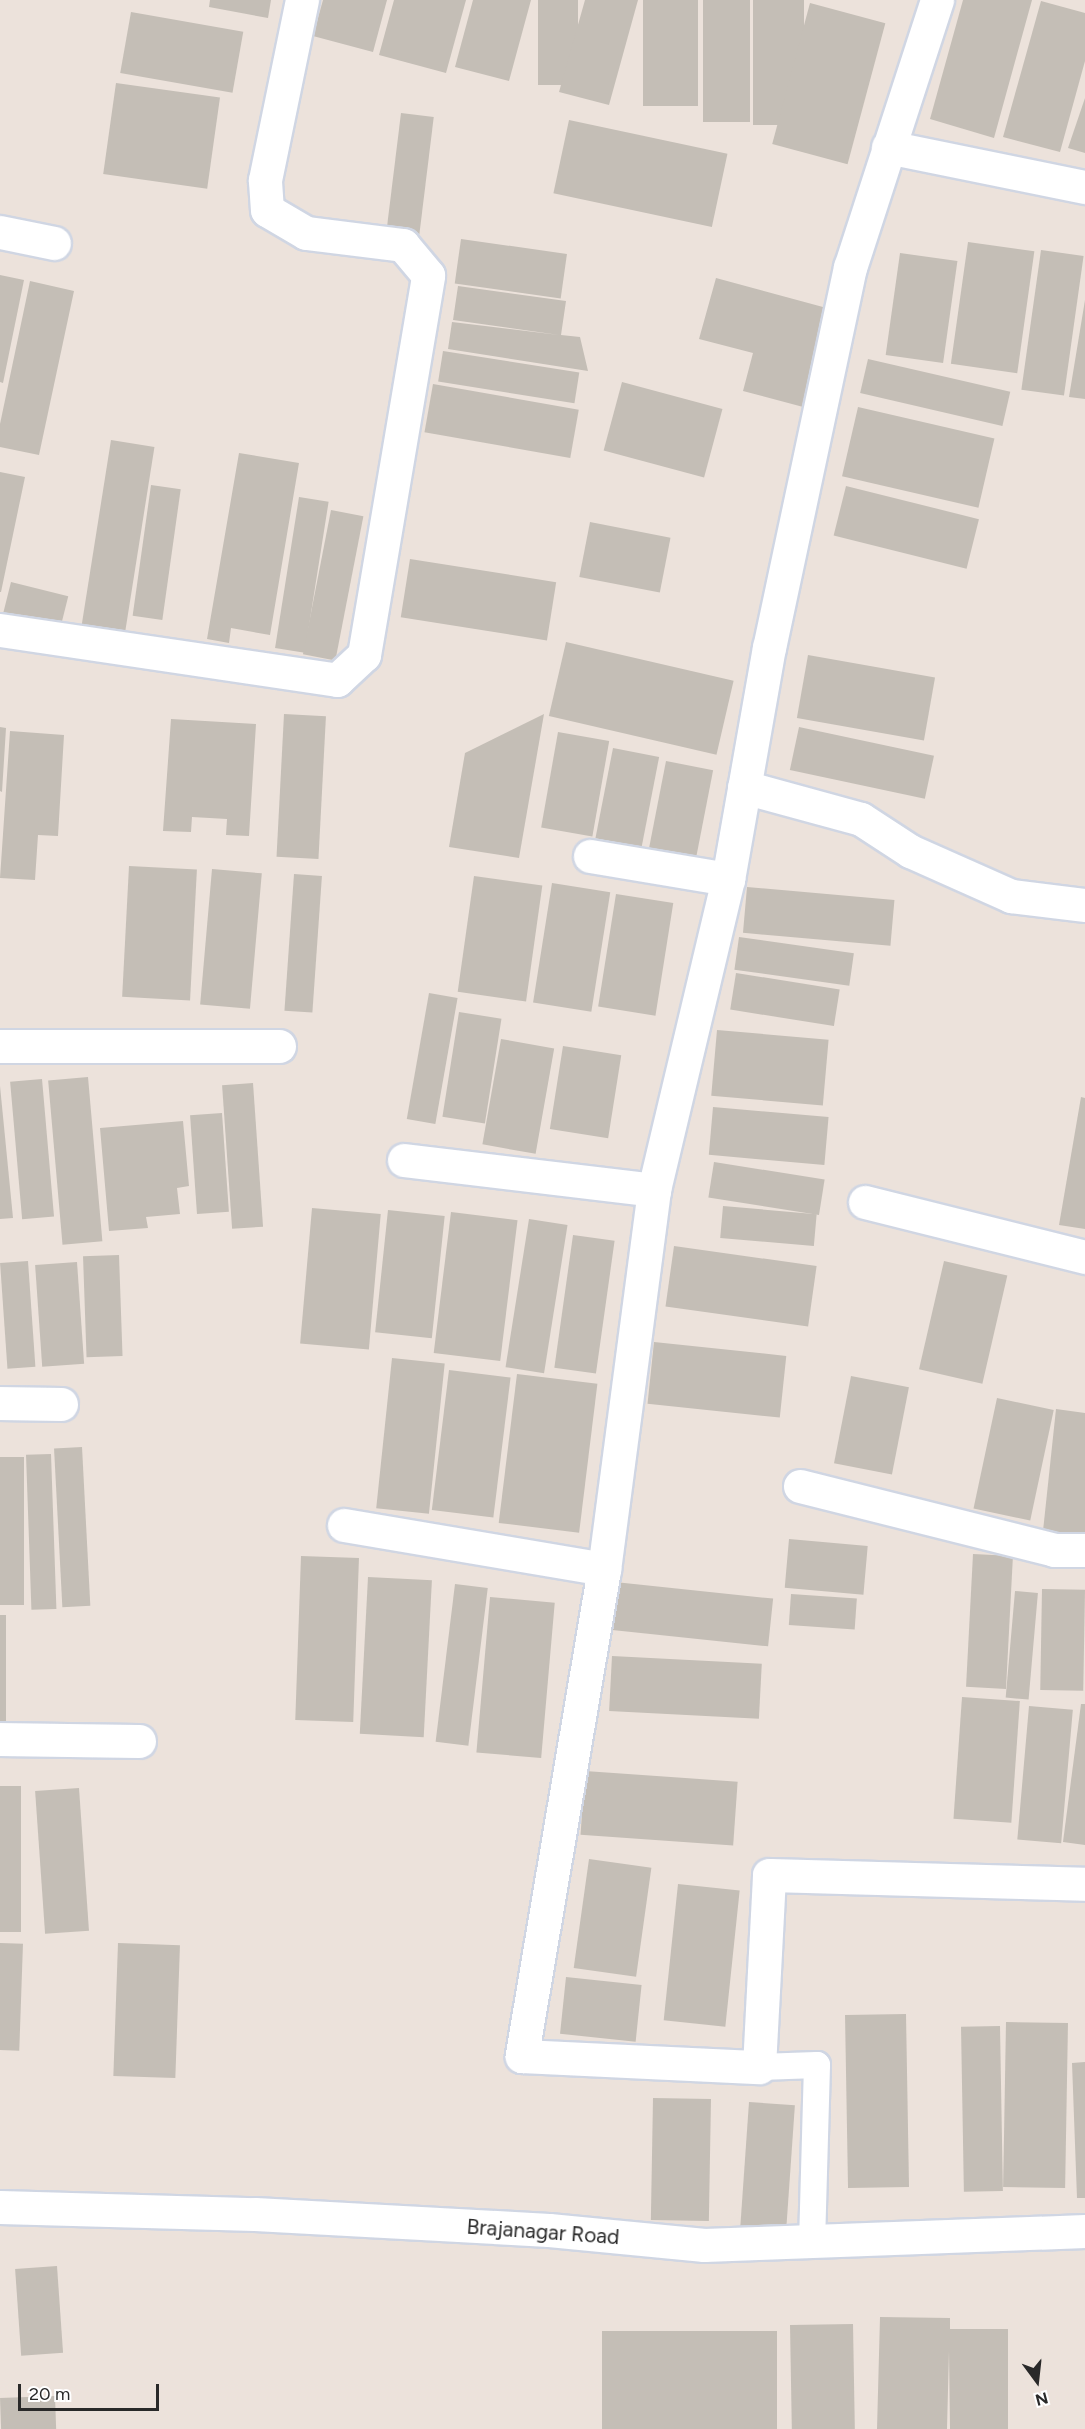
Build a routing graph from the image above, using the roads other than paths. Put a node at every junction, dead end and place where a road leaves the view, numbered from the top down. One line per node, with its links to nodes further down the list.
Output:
1 (302, 0): 7 (street)
2 (937, 0): 3 (street)
3 (888, 147): 4 (street); 8 (street)
4 (1085, 187)
5 (0, 232): 6 (street)
6 (54, 243)
7 (0, 630)
8 (744, 787): 10 (street); 11 (street)
9 (590, 856): 10 (street)
10 (728, 879): 15 (street)
11 (1085, 905)
12 (0, 1046): 13 (street)
13 (279, 1046)
14 (404, 1160): 15 (street)
15 (654, 1190): 23 (street)
16 (865, 1202): 17 (street)
17 (1085, 1257)
18 (0, 1403): 19 (street)
19 (61, 1404)
20 (800, 1486): 22 (street)
21 (344, 1525): 23 (street)
22 (1085, 1550)
23 (604, 1569): 27 (street)
24 (0, 1738): 25 (street)
25 (139, 1741)
26 (1085, 1884): 27 (street)
27 (759, 2067): 30 (lane)
28 (0, 2206): 30 (street, Brajanagar Road)
29 (1085, 2231): 30 (street, Brajanagar Road)
30 (812, 2241)

